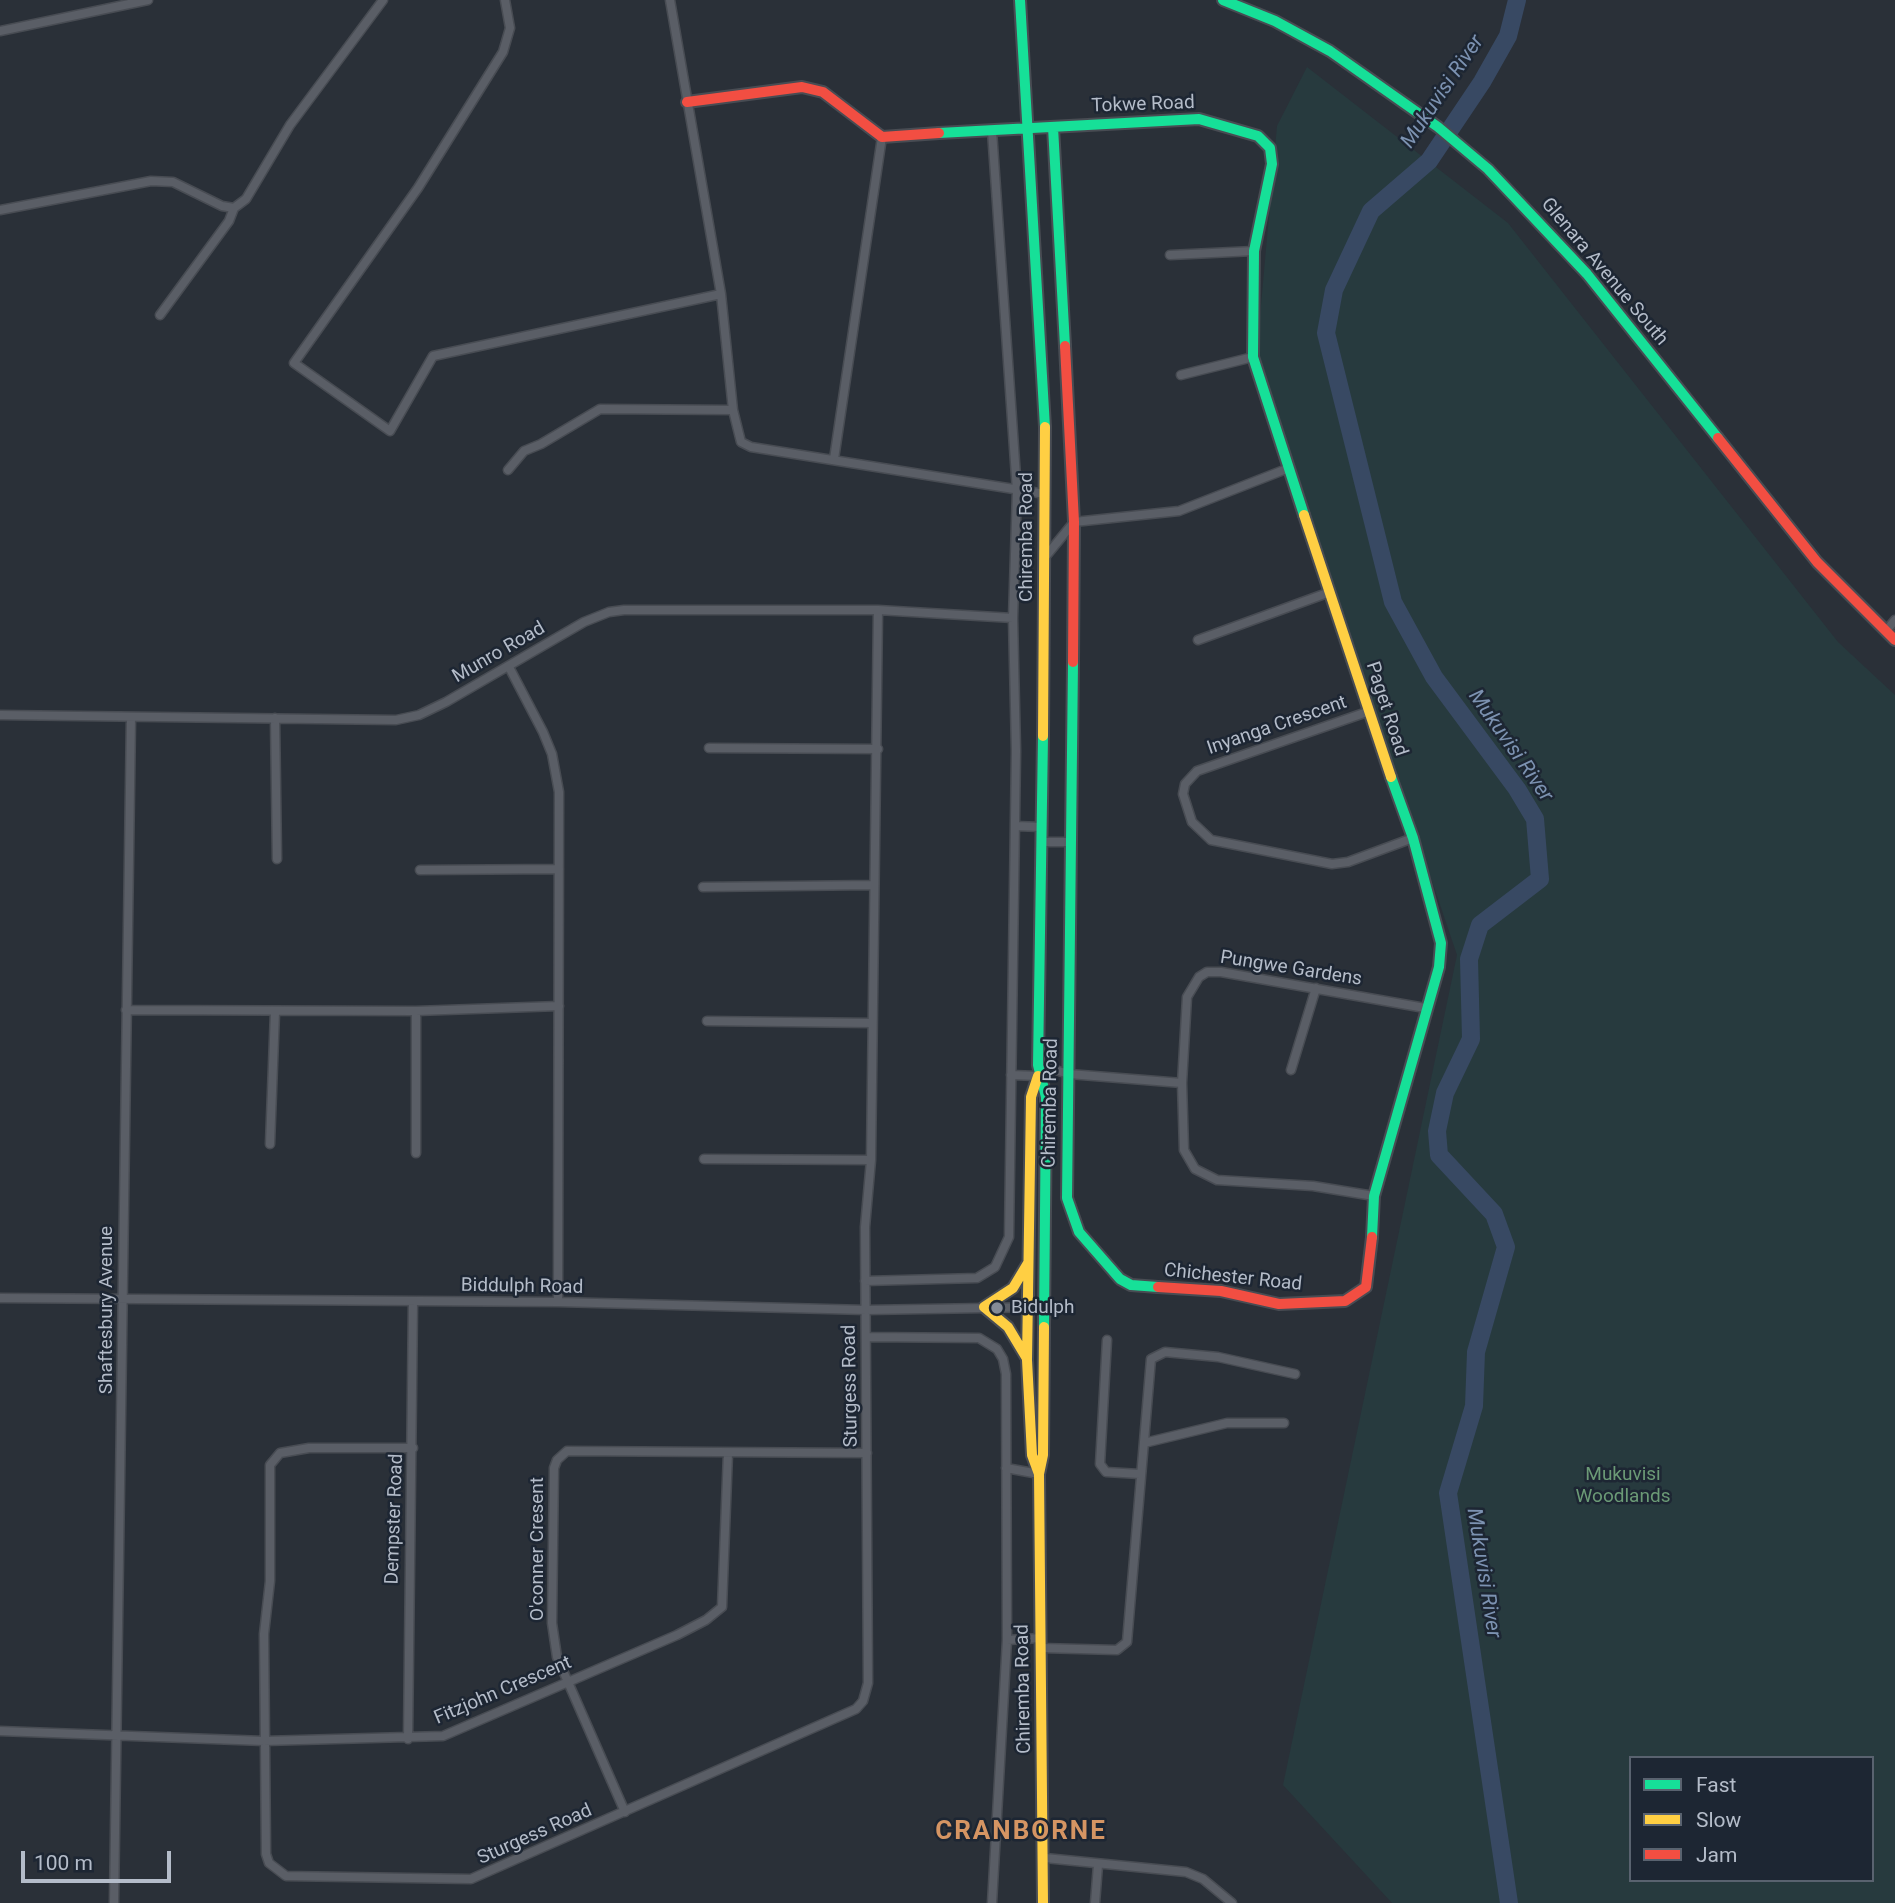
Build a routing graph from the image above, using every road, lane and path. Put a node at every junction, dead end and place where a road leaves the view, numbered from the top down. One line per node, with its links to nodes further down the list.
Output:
1 (148, 0): 7 (street)
2 (383, 0): 14 (street)
3 (505, 0): 18 (street)
4 (670, 0): 8 (street)
5 (1020, 0): 9 (main road, Chiremba Road)
6 (1223, 0): 34 (main road, Glenara Avenue South)
7 (0, 31)
8 (687, 102): 13 (main road); 18 (street)
9 (1027, 127): 10 (main road, Tokwe Road); 11 (main road, Tokwe Road); 27 (main road, Chiremba Road)
10 (1053, 127): 12 (main road, Tokwe Road); 28 (main road, Chiremba Road)
11 (992, 131): 13 (main road, Tokwe Road); 26 (street)
12 (1258, 136): 16 (main road, Paget Road)
13 (882, 137): 23 (street)
14 (234, 208): 15 (street); 19 (street)
15 (0, 210)
16 (1254, 251): 17 (street); 20 (main road, Paget Road)
17 (1170, 255)
18 (720, 294): 22 (street)
19 (160, 315)
20 (1253, 357): 21 (street); 24 (main road, Paget Road)
21 (1181, 375)
22 (733, 410): 23 (street); 25 (street)
23 (834, 459): 26 (street)
24 (1289, 468): 28 (street); 30 (main road, Paget Road)
25 (508, 470)
26 (1017, 491): 27 (street); 32 (street)
27 (1045, 494): 29 (main road, Chiremba Road)
28 (1074, 522): 29 (street); 48 (main road, Chiremba Road)
29 (1046, 556): 45 (main road, Chiremba Road)
30 (1330, 592): 35 (street); 38 (main road, Paget Road)
31 (878, 610): 32 (street, Munro Road); 37 (street, Munro Road); 43 (street, Sturgess Road)
32 (1013, 618): 44 (street)
33 (1895, 620): 34 (street)
34 (1886, 631): 36 (main road, Glenara Avenue South)
35 (1198, 640)
36 (1895, 640)
37 (509, 667): 41 (street, Munro Road); 50 (street)
38 (1367, 712): 46 (main road, Paget Road); 46 (street, Inyanga Crescent)
39 (0, 715): 40 (street, Munro Road)
40 (131, 717): 41 (street, Munro Road); 57 (street, Shaftesbury Avenue)
41 (275, 718): 49 (street)
42 (709, 748): 43 (street)
43 (878, 749): 52 (street, Sturgess Road)
44 (1014, 827): 45 (street); 65 (street)
45 (1042, 827): 47 (main road, Chiremba Road)
46 (1413, 838): 56 (main road, Paget Road)
47 (1042, 842): 48 (street); 62 (main road, Chiremba Road)
48 (1069, 842): 64 (main road, Chiremba Road)
49 (277, 859)
50 (559, 869): 51 (street); 55 (street)
51 (420, 870)
52 (873, 885): 53 (street); 61 (street, Sturgess Road)
53 (703, 887)
54 (1316, 988): 56 (street, Pungwe Gardens); 63 (street); 66 (street, Pungwe Gardens)
55 (559, 1006): 58 (street); 79 (street)
56 (1425, 1008): 71 (main road, Paget Road)
57 (125, 1010): 59 (street); 77 (street, Shaftesbury Avenue)
58 (416, 1011): 59 (street); 68 (street)
59 (275, 1012): 67 (street)
60 (707, 1021): 61 (street)
61 (871, 1023): 70 (street, Sturgess Road)
62 (1038, 1070): 64 (street); 65 (street); 73 (main road, Chiremba Road); 82 (main road, Chiremba Road)
63 (1291, 1070)
64 (1069, 1074): 66 (street); 72 (main road, Chiremba Road)
65 (1011, 1075): 74 (street)
66 (1182, 1083): 71 (street, Pungwe Gardens)
67 (270, 1144)
68 (416, 1153)
69 (705, 1159): 70 (street)
70 (871, 1160): 74 (street, Sturgess Road)
71 (1374, 1196): 75 (main road, Paget Road)
72 (1067, 1198): 75 (main road, Chichester Road)
73 (1028, 1263): 80 (main road); 81 (main road, Chiremba Road)
74 (865, 1281): 83 (street, Sturgess Road)
75 (1357, 1295)
76 (0, 1298): 77 (street, Biddulph Road)
77 (121, 1300): 78 (street, Biddulph Road); 100 (street, Shaftesbury Avenue)
78 (413, 1301): 79 (street, Biddulph Road); 90 (street, Dempster Road)
79 (558, 1303): 83 (street, Biddulph Road)
80 (984, 1307): 81 (street, Biddulph Road); 83 (street, Biddulph Road); 86 (main road)
81 (1029, 1307): 82 (street, Biddulph Road); 86 (main road, Chiremba Road)
82 (1044, 1307): 95 (main road, Chiremba Road)
83 (866, 1310): 84 (street, Sturgess Road)
84 (868, 1336): 92 (street, Sturgess Road); 93 (street)
85 (1107, 1340): 94 (street)
86 (1027, 1360): 95 (main road, Chiremba Road)
87 (1295, 1374): 89 (street)
88 (1284, 1423): 89 (street)
89 (1144, 1443): 94 (street)
90 (413, 1448): 101 (street, Dempster Road); 102 (street, Sturgess Road)
91 (729, 1453): 92 (street, O'conner Cresent); 98 (street, Fitzjohn Crescent); 98 (street, O'conner Cresent)
92 (867, 1453): 103 (street, Sturgess Road)
93 (1006, 1468): 95 (street); 96 (street)
94 (1140, 1474): 97 (street)
95 (1039, 1475): 97 (main road, Chiremba Road)
96 (1007, 1640): 97 (street); 107 (street)
97 (1041, 1643): 104 (main road, Chiremba Road)
98 (566, 1681): 101 (street, Fitzjohn Crescent); 103 (street, O'conner Cresent)
99 (0, 1731): 100 (street, Fitzjohn Crescent)
100 (118, 1734): 102 (street, Fitzjohn Crescent); 106 (street, Shaftesbury Avenue)
101 (408, 1739): 102 (street, Fitzjohn Crescent)
102 (264, 1741): 103 (street, Sturgess Road)
103 (625, 1812)
104 (1045, 1858): 105 (street); 108 (main road, Chiremba Road)
105 (1098, 1865): 109 (street); 110 (street)
106 (114, 1903)
107 (992, 1903)
108 (1043, 1903)
109 (1095, 1903)
110 (1232, 1903)

